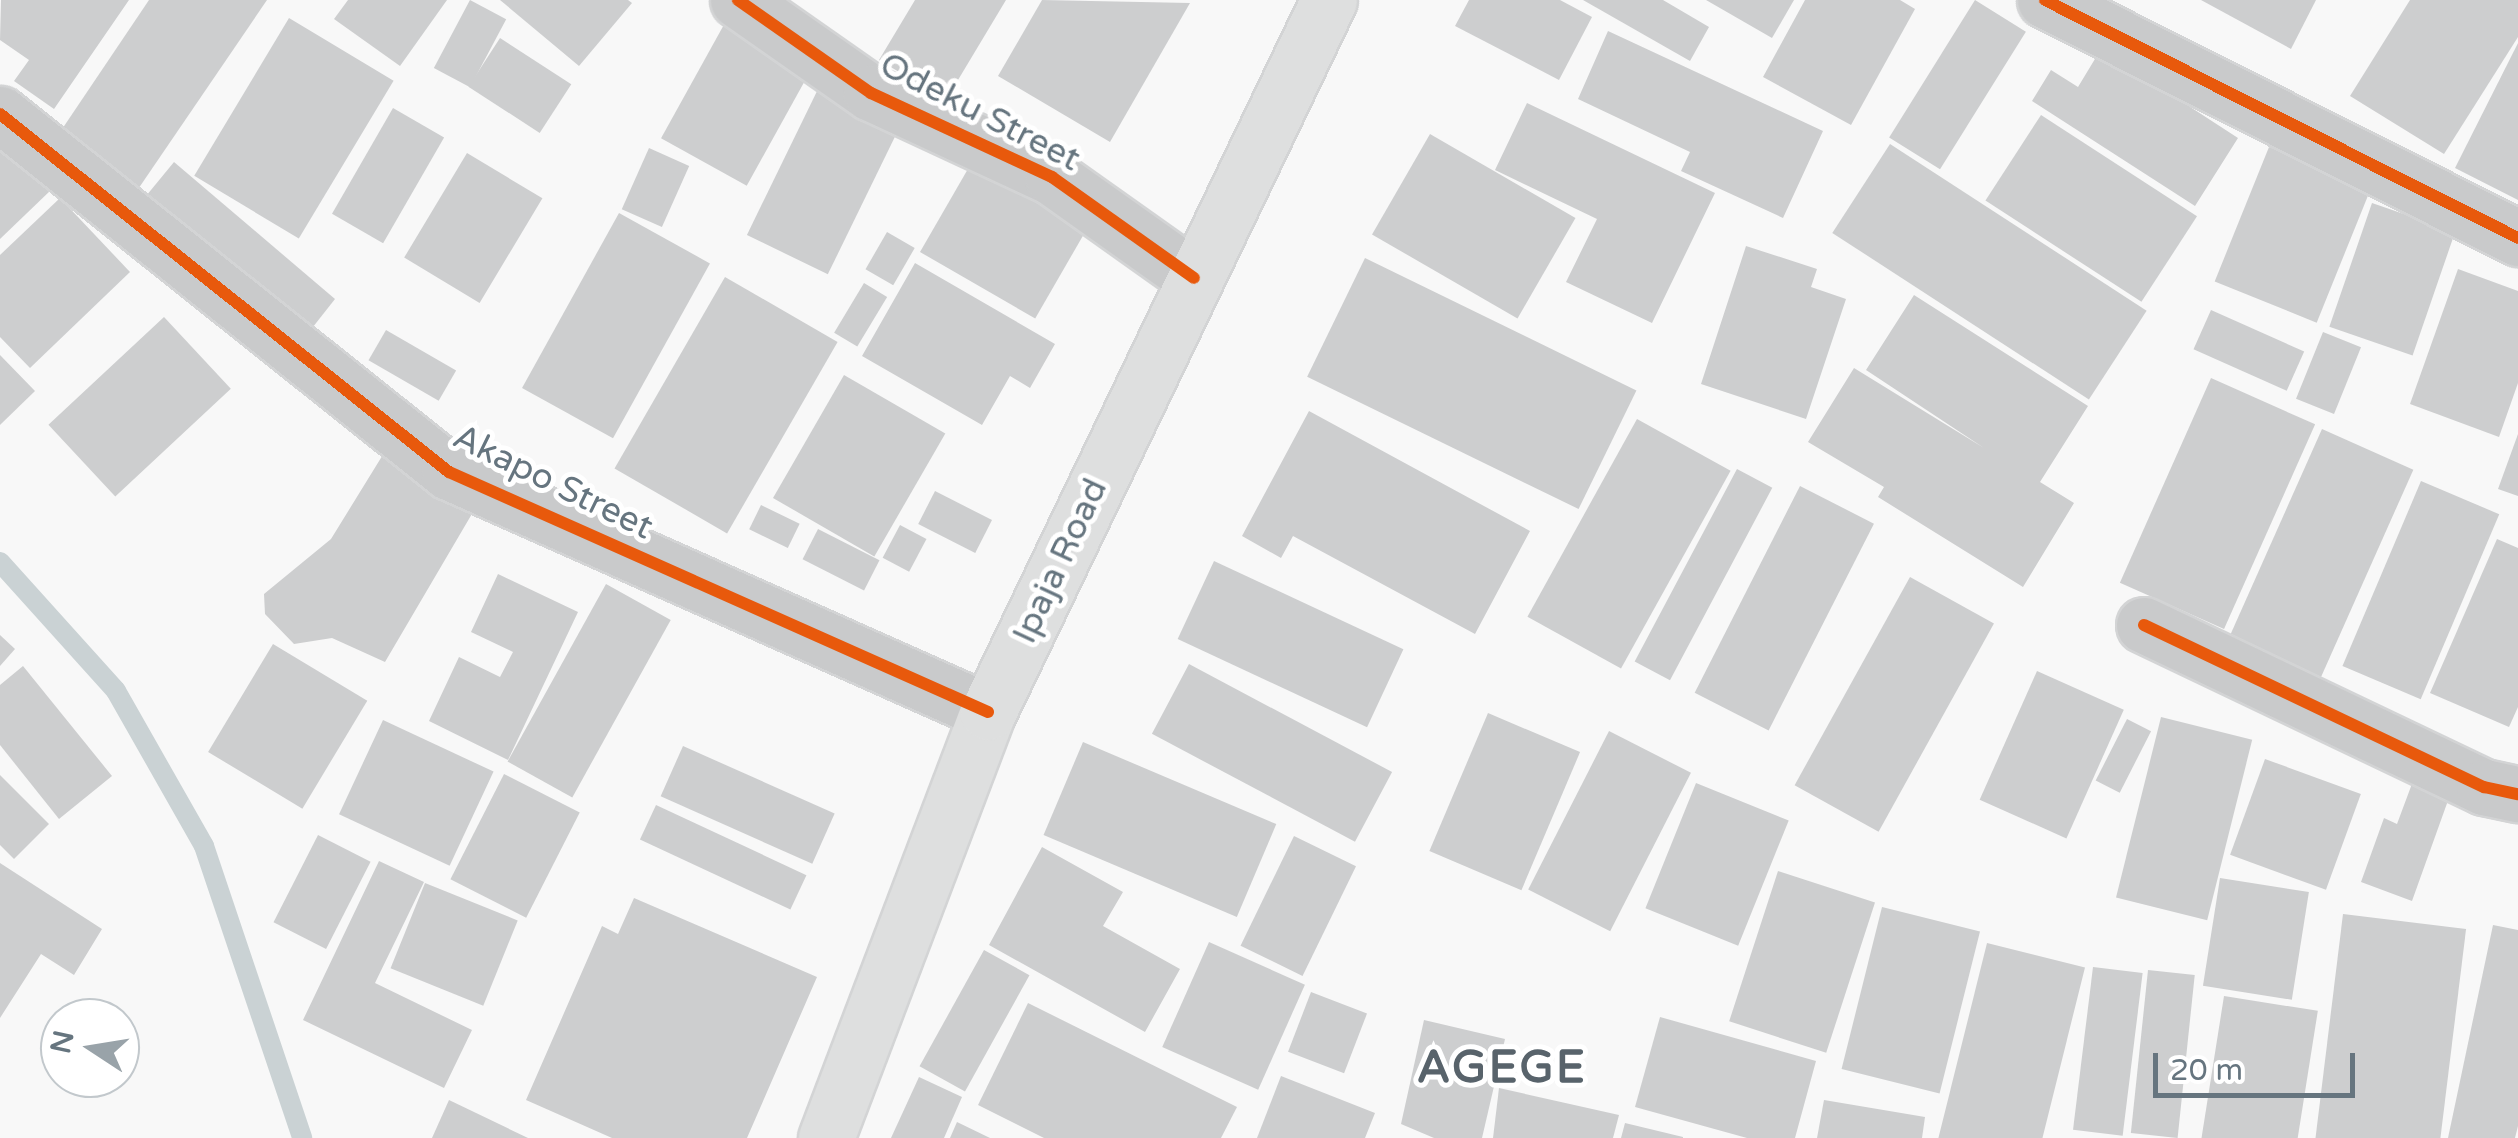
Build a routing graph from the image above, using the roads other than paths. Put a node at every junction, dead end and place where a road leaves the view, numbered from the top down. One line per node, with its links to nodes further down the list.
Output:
1 (738, 0): 6 (street, Odeku Street)
2 (1328, 0): 6 (main road, Ipaja Road)
3 (2045, 0): 5 (street)
4 (0, 114): 8 (street, Akapo Street)
5 (2518, 238)
6 (1194, 278): 8 (main road, Ipaja Road)
7 (2144, 625): 9 (street)
8 (988, 712): 10 (main road, Ipaja Road)
9 (2518, 794)
10 (826, 1138)

